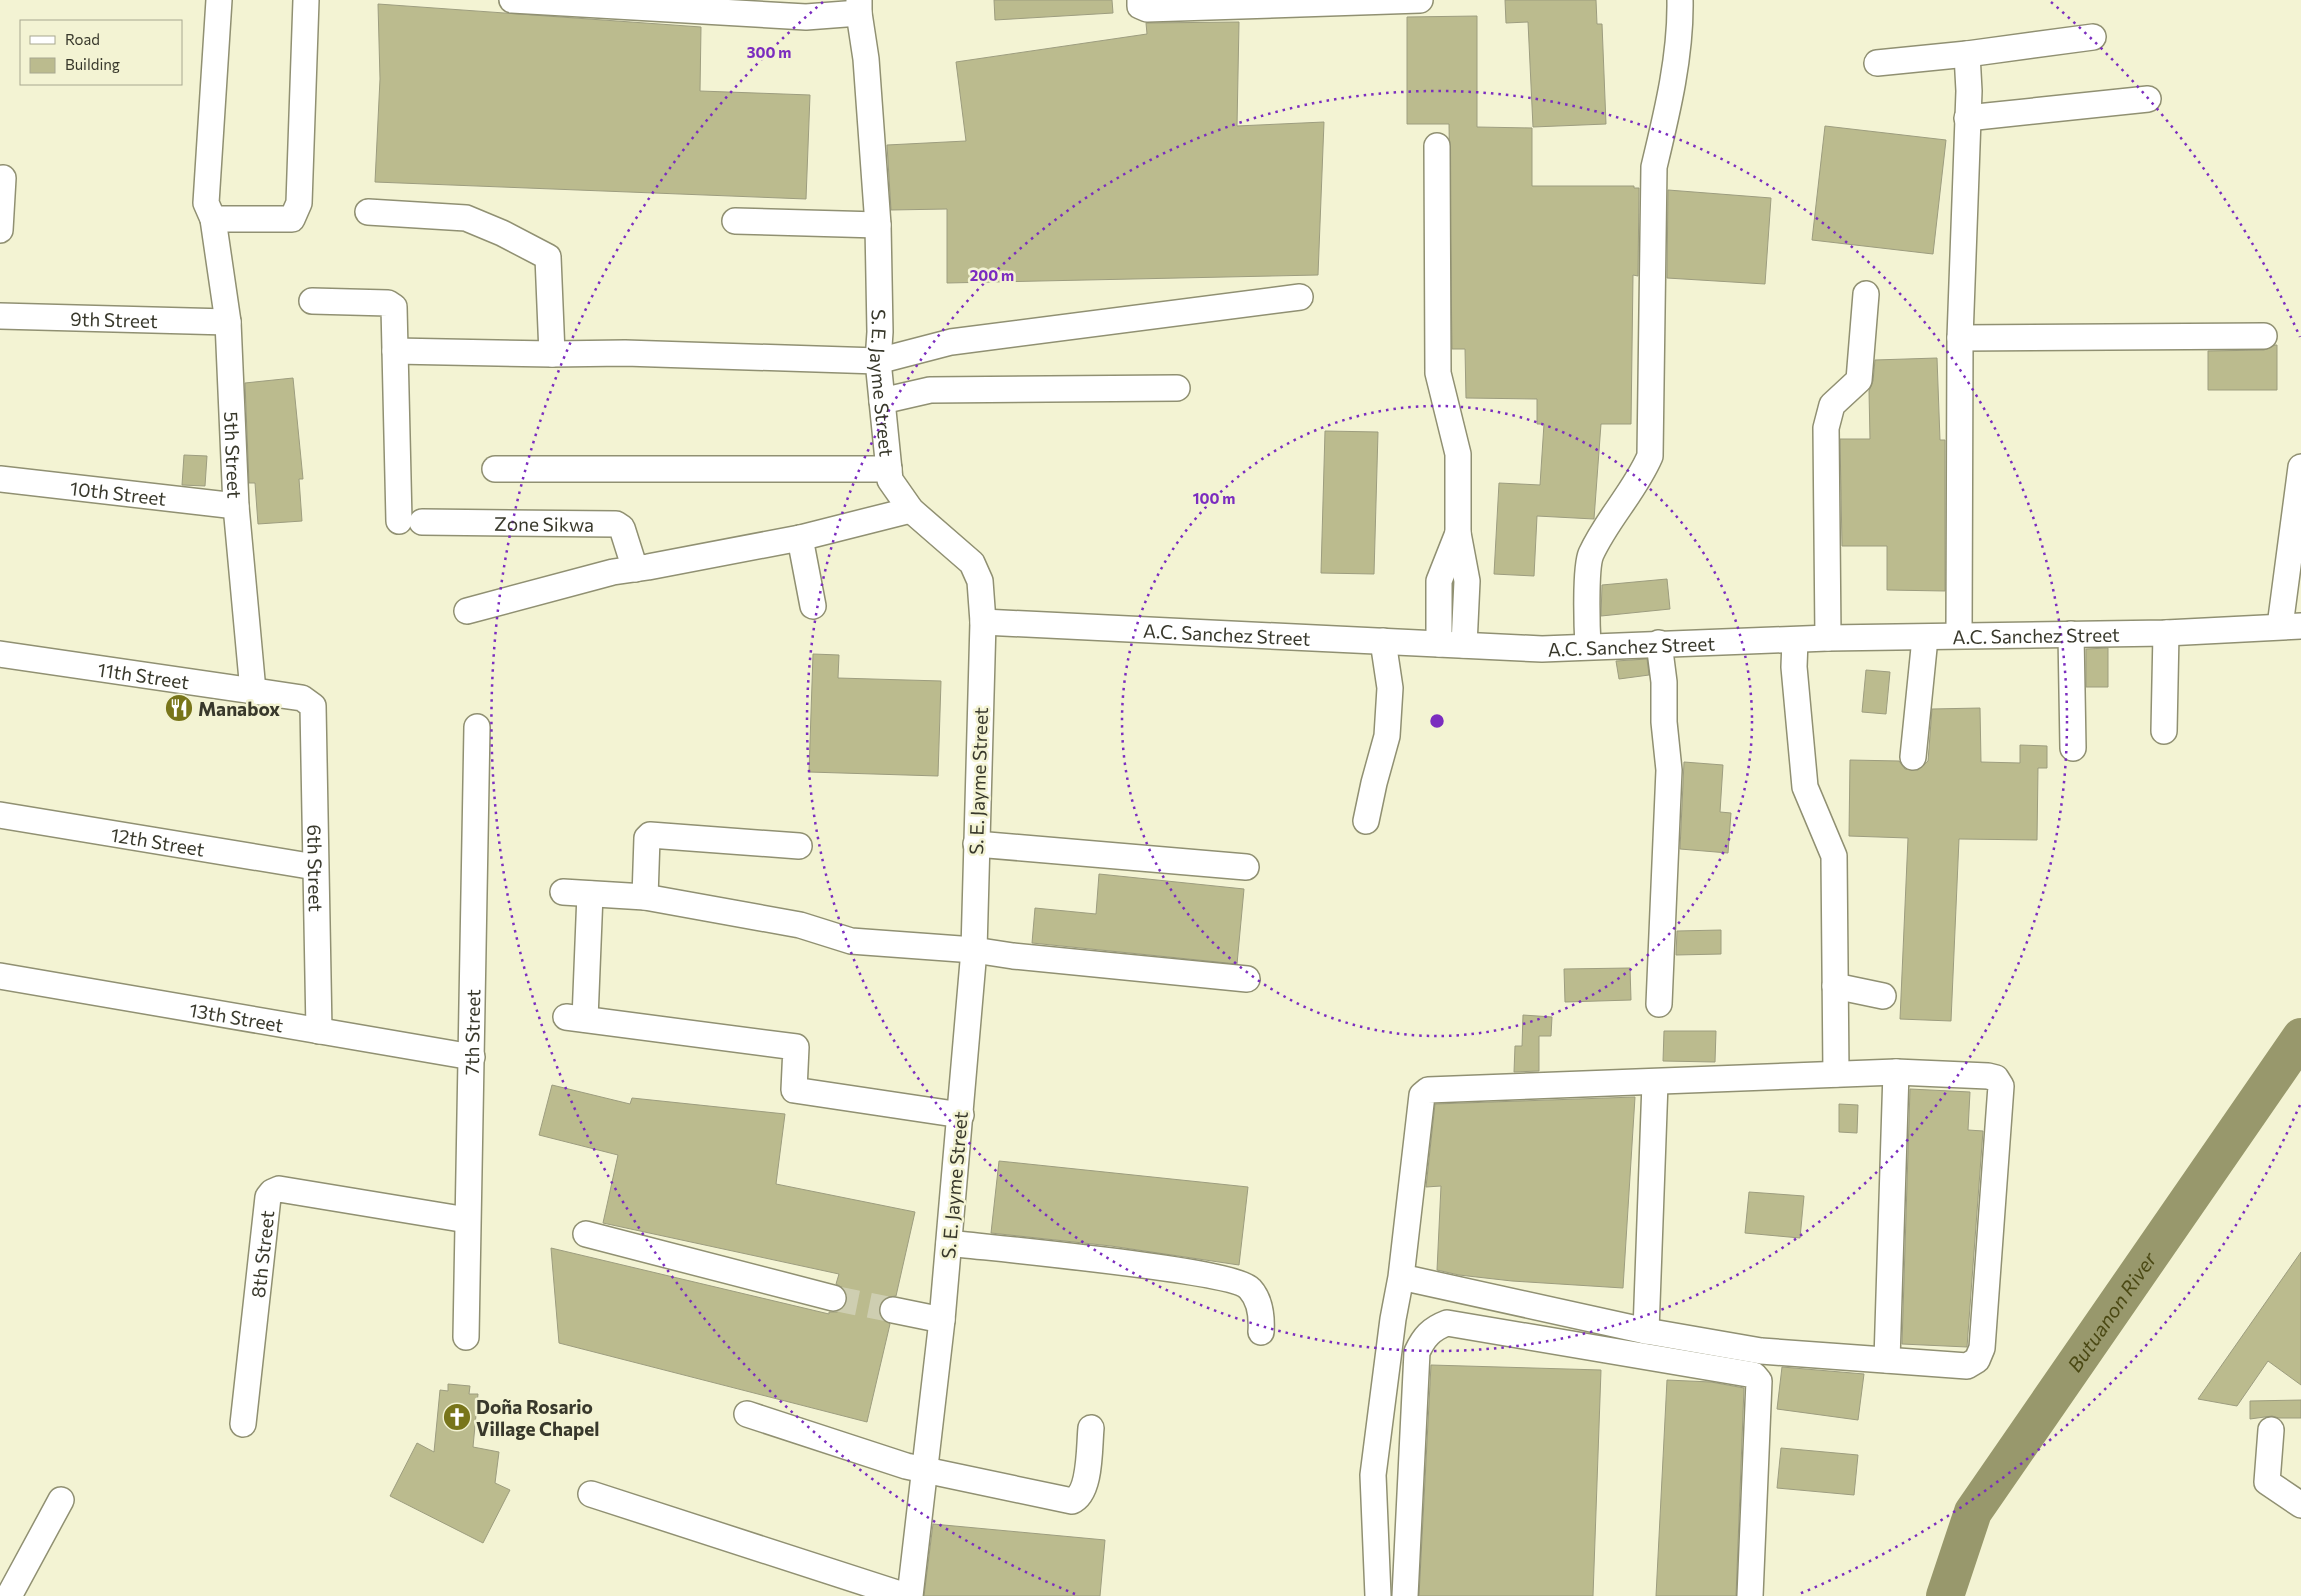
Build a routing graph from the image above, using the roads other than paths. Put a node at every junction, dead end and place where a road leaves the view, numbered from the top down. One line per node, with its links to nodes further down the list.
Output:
1 (219, 0): 16 (street, 5th Street)
2 (306, 0): 16 (street)
3 (512, 0): 7 (street)
4 (1140, 0): 5 (street)
5 (1420, 0)
6 (1680, 0): 55 (street)
7 (859, 7): 18 (street, S. E. Jayme Street)
8 (2093, 37): 9 (street)
9 (1967, 54): 10 (street); 12 (street)
10 (1877, 63)
11 (2148, 99): 12 (street)
12 (1968, 118): 26 (street)
13 (1436, 146): 38 (street)
14 (3, 178): 19 (street)
15 (368, 212): 28 (street)
16 (213, 219): 24 (street, 5th Street)
17 (734, 221): 18 (street)
18 (878, 225): 29 (street, S. E. Jayme Street)
19 (0, 230)
20 (1866, 294): 48 (street)
21 (1300, 297): 29 (street)
22 (312, 301): 27 (street)
23 (0, 316): 24 (street, 9th Street)
24 (228, 322): 36 (street, 5th Street)
25 (2264, 336): 26 (street)
26 (1960, 338): 47 (street)
27 (395, 350): 28 (street); 40 (street, Zone Sikwa)
28 (552, 354): 29 (street)
29 (878, 361): 31 (street, S. E. Jayme Street)
30 (1177, 388): 31 (street)
31 (882, 400): 34 (street, S. E. Jayme Street)
32 (2301, 467): 44 (street)
33 (495, 469): 34 (street)
34 (889, 469): 37 (street, S. E. Jayme Street)
35 (0, 479): 36 (street, 10th Street)
36 (236, 506): 57 (street, 5th Street)
37 (911, 510): 39 (street); 43 (street, S. E. Jayme Street)
38 (1458, 533): 53 (street); 54 (street)
39 (800, 538): 40 (street); 41 (street)
40 (635, 569): 42 (street)
41 (814, 606)
42 (467, 611)
43 (983, 622): 51 (street, A.C. Sanchez Street); 65 (street, S. E. Jayme Street)
44 (2290, 626): 45 (street, A.C. Sanchez Street)
45 (2166, 633): 46 (street, A.C. Sanchez Street); 60 (street)
46 (2071, 634): 47 (street, A.C. Sanchez Street); 61 (street)
47 (1959, 635): 49 (street, A.C. Sanchez Street)
48 (1828, 638): 49 (street, A.C. Sanchez Street); 50 (street, A.C. Sanchez Street)
49 (1925, 638): 62 (street)
50 (1795, 640): 52 (street, A.C. Sanchez Street); 75 (street)
51 (1383, 641): 53 (street, A.C. Sanchez Street); 64 (street)
52 (1659, 643): 55 (street, A.C. Sanchez Street); 77 (street)
53 (1439, 644): 54 (street, A.C. Sanchez Street)
54 (1464, 645): 55 (street, A.C. Sanchez Street)
55 (1588, 646)
56 (0, 654): 57 (street, 11th Street)
57 (253, 691): 58 (street, 11th Street)
58 (313, 706): 67 (street, 6th Street)
59 (477, 727): 79 (street, 7th Street)
60 (2164, 731)
61 (2073, 748)
62 (1913, 756)
63 (0, 815): 67 (street, 12th Street)
64 (1366, 821)
65 (976, 844): 68 (street); 72 (street, S. E. Jayme Street)
66 (799, 846): 71 (street)
67 (315, 867): 78 (street, 6th Street)
68 (1246, 867)
69 (563, 892): 70 (street)
70 (590, 894): 71 (street); 83 (street)
71 (645, 897): 72 (street)
72 (974, 950): 74 (street); 83 (street, S. E. Jayme Street)
73 (0, 976): 78 (street, 13th Street)
74 (1247, 979)
75 (1835, 986): 76 (street); 81 (street)
76 (1884, 996)
77 (1659, 1004)
78 (319, 1031): 79 (street, 13th Street)
79 (472, 1057): 84 (street, 7th Street)
80 (1896, 1072): 81 (street); 94 (street); 94 (street)
81 (1836, 1074): 82 (street)
82 (1655, 1083): 87 (street); 91 (street)
83 (961, 1115): 86 (street, S. E. Jayme Street)
84 (467, 1220): 93 (street, 7th Street); 96 (street, 8th Street)
85 (586, 1234): 88 (street)
86 (949, 1243): 90 (street, S. E. Jayme Street); 92 (street)
87 (1402, 1276): 91 (street); 106 (street)
88 (833, 1298)
89 (893, 1310): 90 (street)
90 (942, 1320): 99 (street, S. E. Jayme Street)
91 (1646, 1331): 94 (street)
92 (1260, 1332)
93 (466, 1337)
94 (1887, 1360)
95 (747, 1414): 99 (street)
96 (243, 1424)
97 (1091, 1428): 99 (street)
98 (2271, 1430): 102 (street)
99 (924, 1470): 105 (street, S. E. Jayme Street)
100 (591, 1494): 104 (street)
101 (61, 1500): 103 (street)
102 (2301, 1505)
103 (9, 1596)
104 (906, 1596)
105 (910, 1596)
106 (1378, 1596)
107 (1405, 1596): 108 (street)
108 (1750, 1596)

